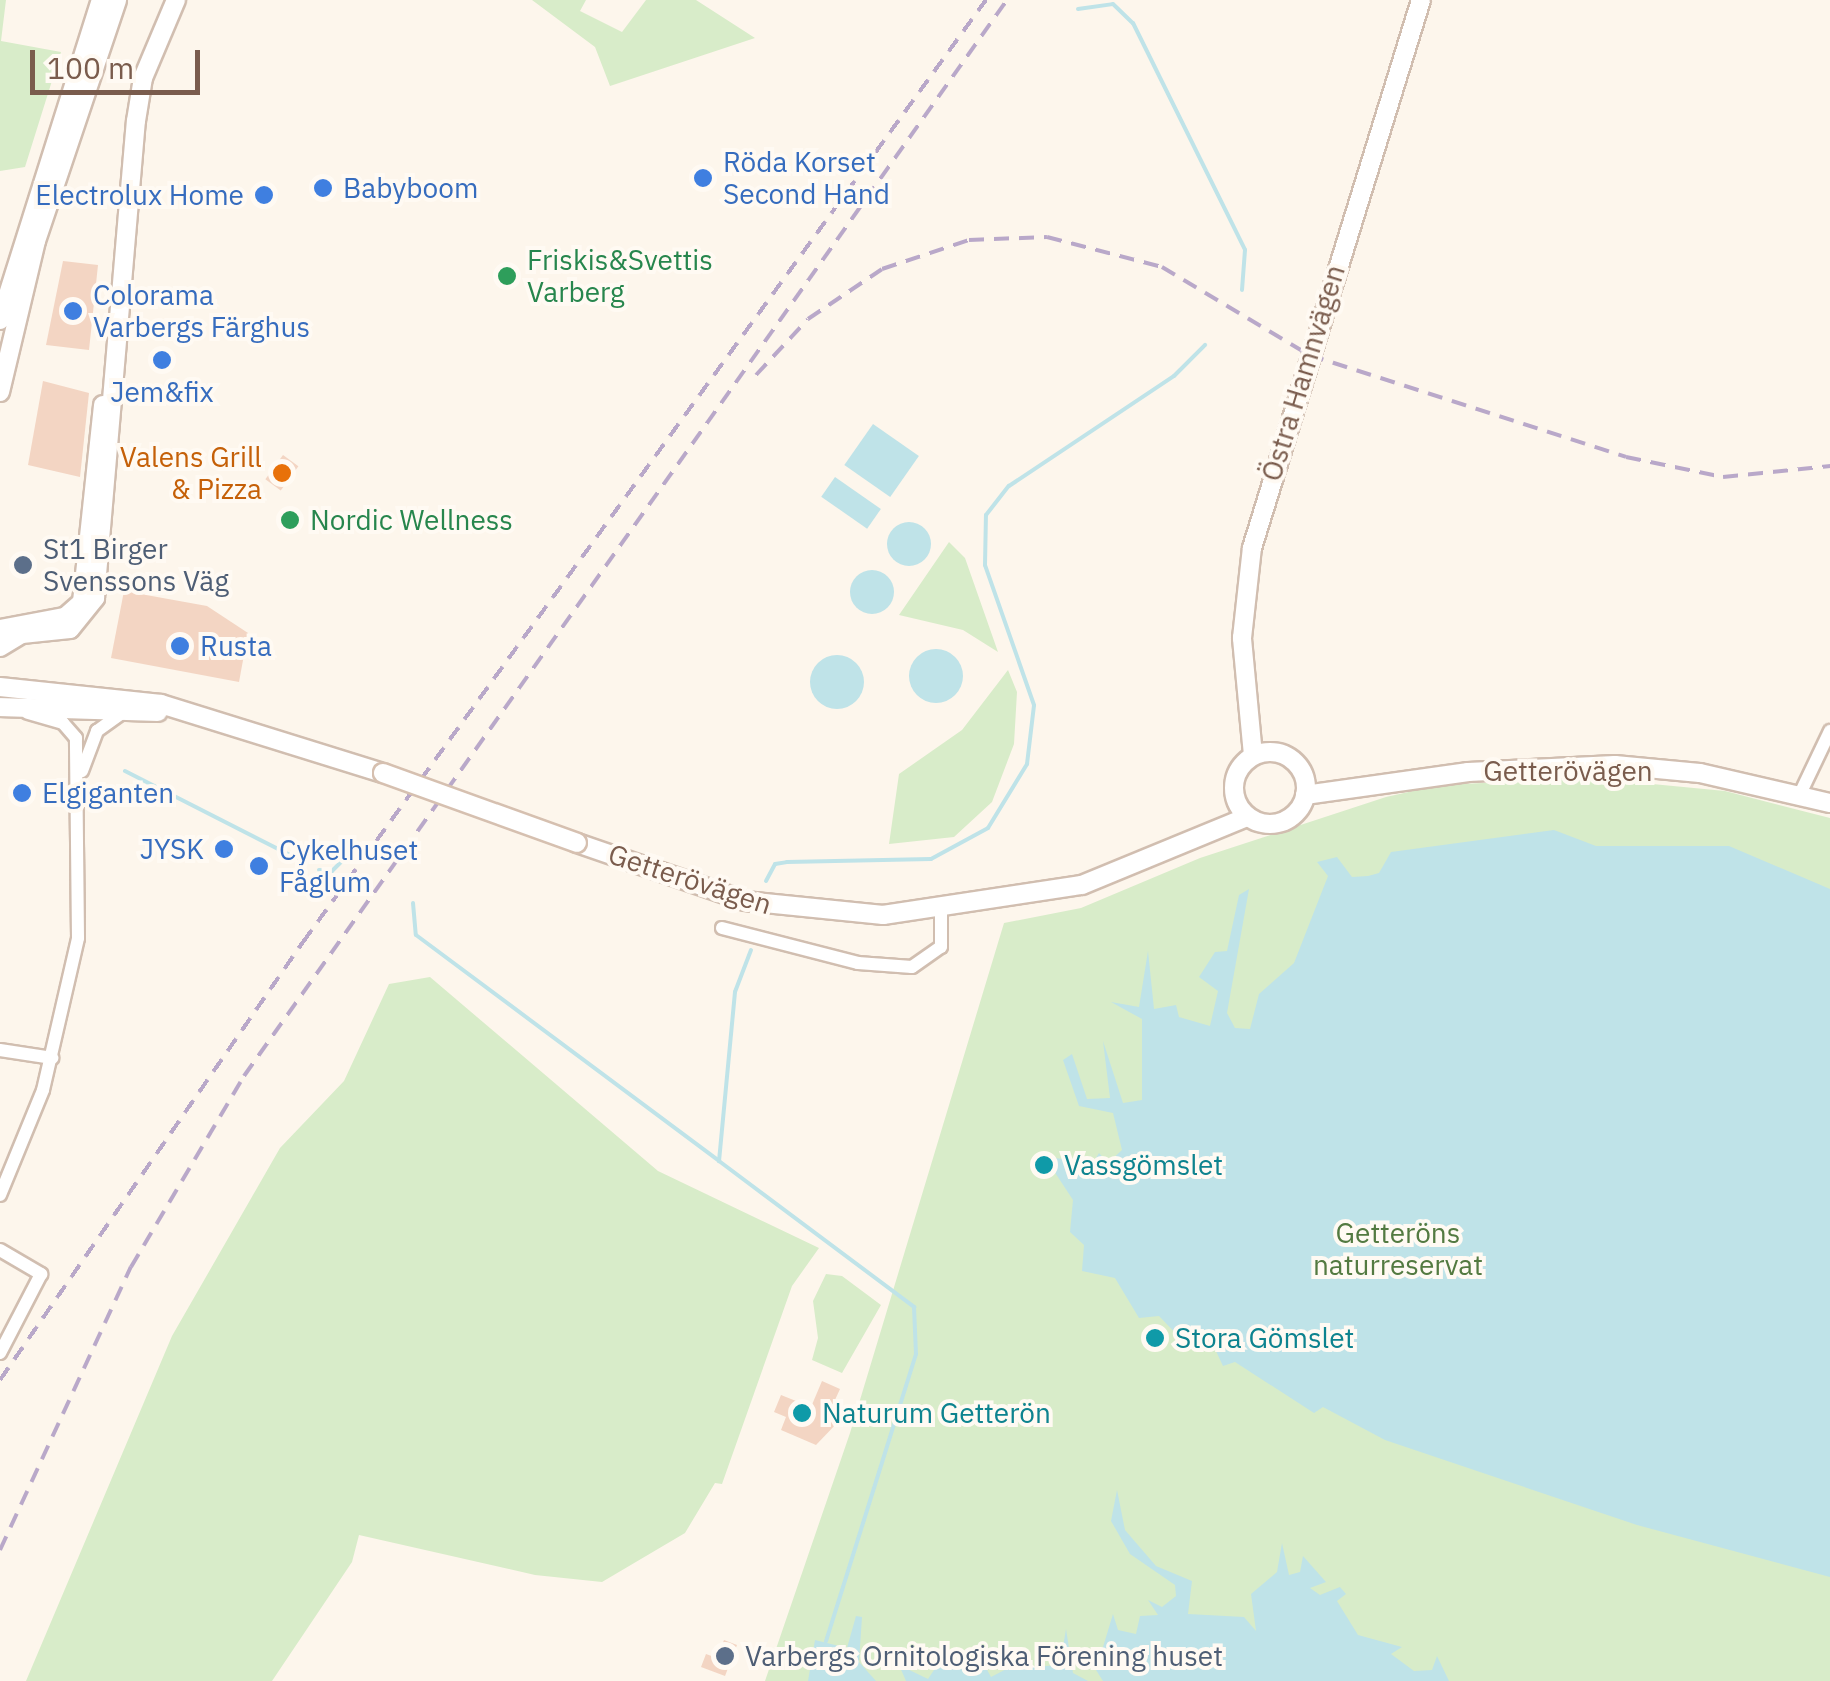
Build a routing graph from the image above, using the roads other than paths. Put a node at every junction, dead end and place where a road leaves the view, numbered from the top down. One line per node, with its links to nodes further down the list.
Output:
1 (102, 0): 6 (street)
2 (117, 0): 7 (street)
3 (176, 0): 5 (street)
4 (1420, 0): 18 (street, Östra Hamnvägen)
5 (120, 286): 8 (street); 9 (street)
6 (0, 320)
7 (0, 392)
8 (0, 628)
9 (0, 647)
10 (0, 687): 11 (street, Getterövägen)
11 (85, 702): 12 (street, Getterövägen); 13 (street, Getterövägen); 14 (street, Getterövägen); 16 (street); 17 (street)
12 (0, 707): 16 (street)
13 (124, 713): 14 (street, Getterövägen); 17 (street)
14 (199, 713): 24 (street, Getterövägen, bridge)
15 (1830, 731): 20 (street)
16 (76, 738): 19 (street)
17 (92, 739): 19 (street)
18 (1253, 755): 21 (street); 23 (street)
19 (80, 774): 27 (street)
20 (1800, 794): 21 (street, Getterövägen); 22 (street, Getterövägen)
21 (1305, 795): 23 (street)
22 (1830, 803)
23 (1247, 817): 24 (street, Getterövägen)
24 (941, 906): 25 (street)
25 (722, 928)
26 (0, 1050): 27 (street)
27 (52, 1058): 28 (street)
28 (0, 1194)
29 (0, 1250): 30 (street)
30 (0, 1354)

